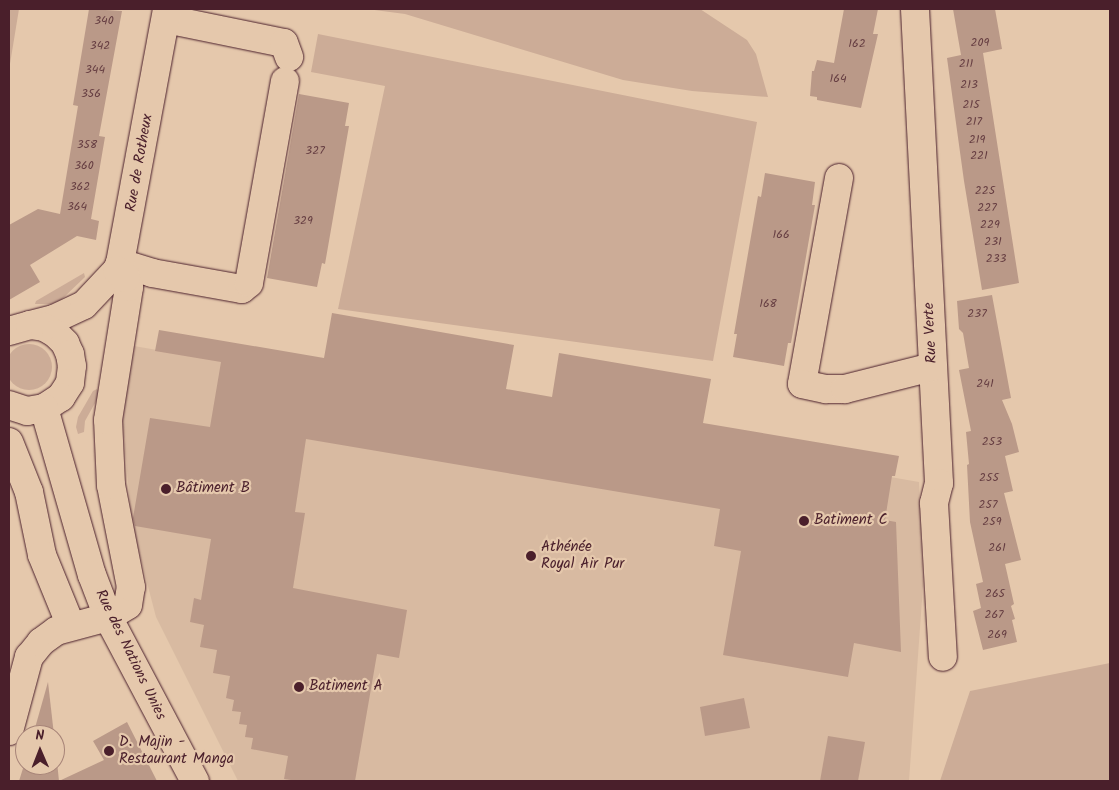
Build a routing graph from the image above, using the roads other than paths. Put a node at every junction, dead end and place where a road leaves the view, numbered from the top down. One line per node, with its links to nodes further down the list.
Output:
1 (916, 9): 8 (street, Rue Verte)
2 (167, 14): 4 (street, Rue de Rotheux); 4 (street)
3 (839, 178): 8 (street)
4 (119, 266): 5 (street); 12 (street)
5 (84, 305): 6 (street); 7 (street)
6 (16, 327): 7 (street)
7 (70, 354): 10 (street)
8 (932, 367): 14 (street, Rue Verte)
9 (9, 405): 10 (street)
10 (44, 408): 12 (street, Rue des Nations Unies)
11 (9, 442): 13 (street)
12 (108, 617): 13 (street); 16 (street, Rue des Nations Unies)
13 (71, 626): 15 (street)
14 (944, 657)
15 (9, 731)
16 (194, 781)

